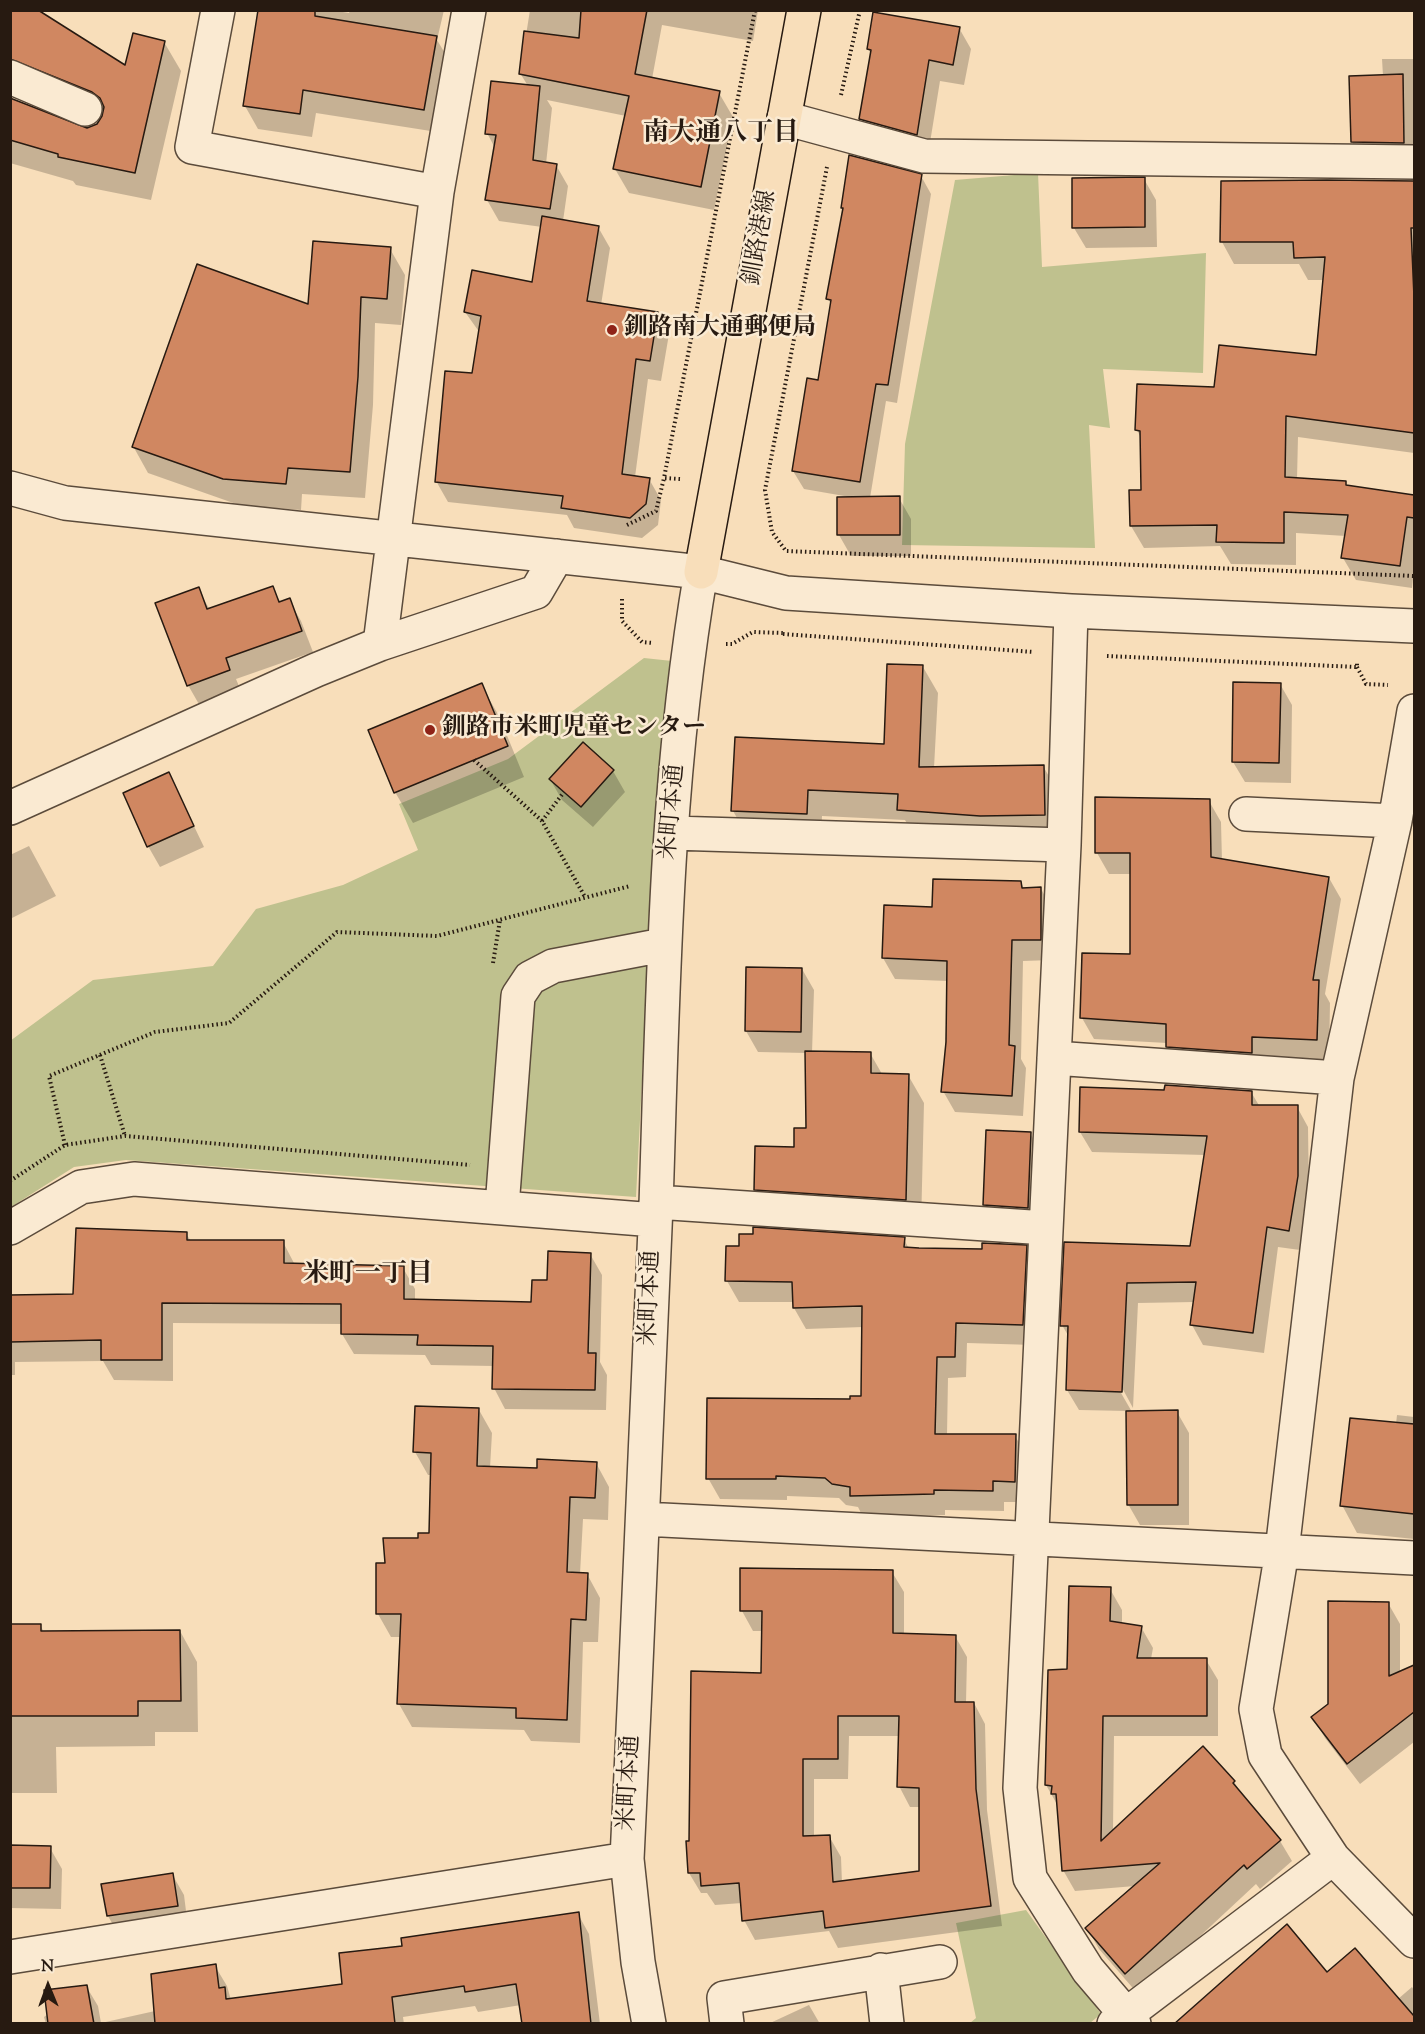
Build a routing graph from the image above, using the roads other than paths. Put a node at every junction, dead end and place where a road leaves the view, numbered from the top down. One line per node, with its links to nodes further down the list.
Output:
1 (218, 10): 8 (street)
2 (469, 10): 8 (street)
3 (804, 10): 6 (main road, 釧路港線)
4 (10, 77): 5 (street)
5 (85, 109)
6 (784, 118): 7 (street); 12 (main road, 釧路港線)
7 (1414, 162)
8 (437, 192): 10 (street)
9 (10, 488): 10 (street)
10 (392, 538): 11 (street); 15 (street)
11 (557, 556): 12 (street); 15 (street)
12 (701, 572): 13 (street); 20 (street, 米町本通)
13 (1071, 611): 14 (street); 21 (street)
14 (1414, 626)
15 (380, 645): 17 (street)
16 (1414, 711): 19 (street)
17 (10, 807)
18 (1246, 814): 19 (street)
19 (1395, 821): 24 (street)
20 (672, 833): 21 (street); 22 (street, 米町本通)
21 (1064, 845): 23 (street)
22 (663, 945): 25 (street); 26 (street, 米町本通)
23 (1054, 1058): 24 (street); 28 (street)
24 (1337, 1078): 31 (street)
25 (502, 1207): 26 (street); 27 (street)
26 (656, 1211): 28 (street); 29 (street, 米町本通)
27 (10, 1228)
28 (1046, 1228): 30 (street)
29 (643, 1518): 30 (street); 34 (street, 米町本通)
30 (1034, 1538): 31 (street); 39 (street)
31 (1282, 1551): 32 (street); 33 (street)
32 (1414, 1558)
33 (1333, 1857): 35 (street); 39 (street)
34 (627, 1859): 36 (street); 40 (street, 米町本通)
35 (1414, 1941)
36 (10, 1957)
37 (940, 1962): 38 (street)
38 (881, 1970): 41 (street); 42 (street)
39 (1124, 2020)
40 (649, 2024)
41 (727, 2024)
42 (887, 2024)

